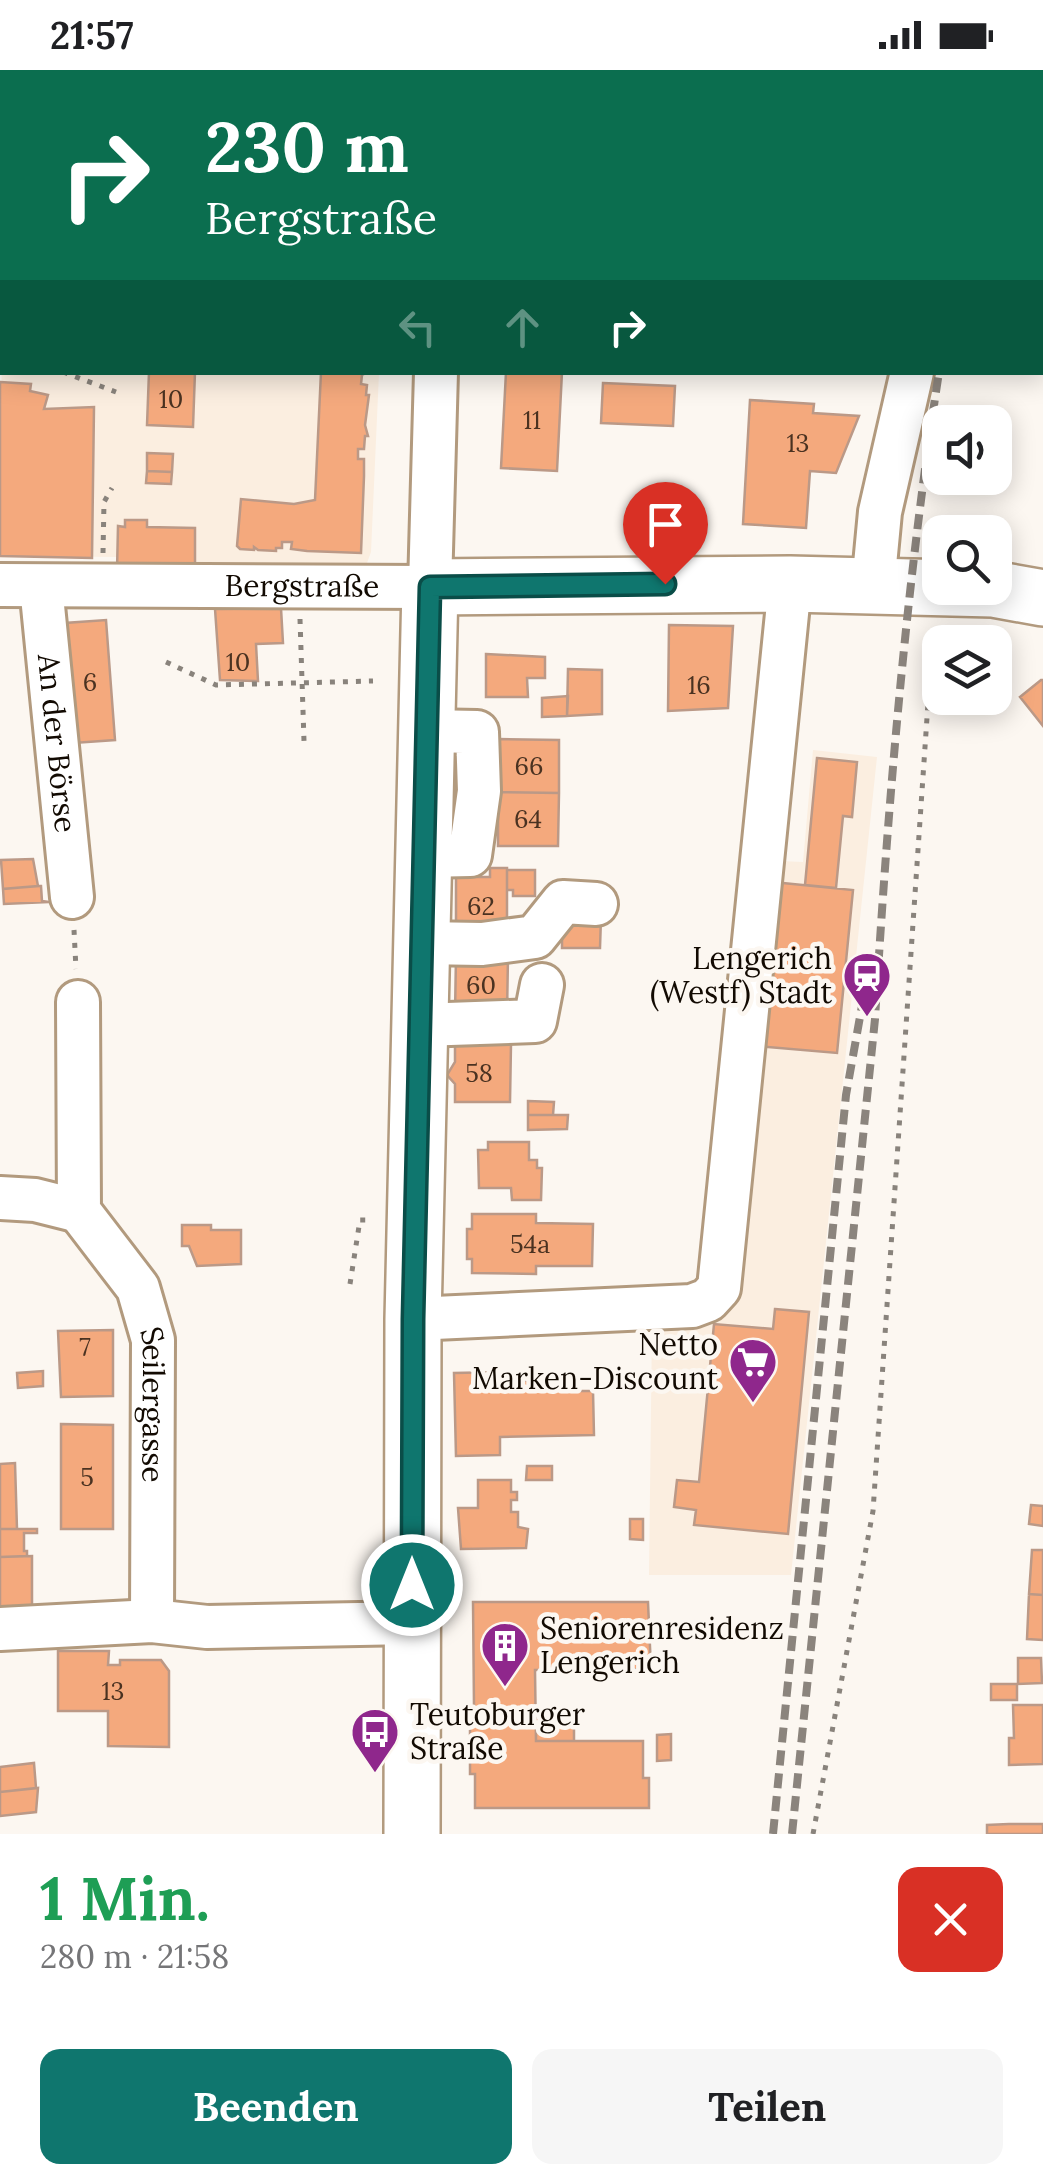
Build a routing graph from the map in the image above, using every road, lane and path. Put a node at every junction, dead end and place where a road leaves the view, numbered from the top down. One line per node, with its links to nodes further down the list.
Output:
1 (72, 375): 4 (path)
2 (436, 375): 11 (street)
3 (911, 375): 9 (street)
4 (116, 392)
5 (112, 488): 8 (path)
6 (790, 584): 9 (main road, Bergstraße); 11 (main road, Bergstraße); 26 (street)
7 (20, 586): 8 (street, Bergstraße); 18 (street, An der Börse)
8 (102, 586): 10 (street, Bergstraße)
9 (873, 586): 12 (main road, Bergstraße)
10 (299, 587): 11 (street, Bergstraße); 15 (path)
11 (430, 587): 20 (main road)
12 (1043, 598)
13 (166, 662): 15 (path)
14 (374, 681): 15 (path)
15 (302, 683): 17 (path)
16 (927, 715): 31 (path)
17 (304, 741)
18 (72, 898): 22 (path)
19 (596, 904): 20 (street)
20 (422, 942): 23 (main road)
21 (542, 985): 23 (street)
22 (78, 1002): 25 (street)
23 (420, 1024): 26 (main road)
24 (0, 1198): 25 (street)
25 (79, 1211): 27 (street, Seilergasse)
26 (413, 1319): 28 (main road)
27 (152, 1620): 28 (street); 29 (street)
28 (412, 1623): 30 (main road)
29 (0, 1629)
30 (412, 1834)
31 (813, 1834)

